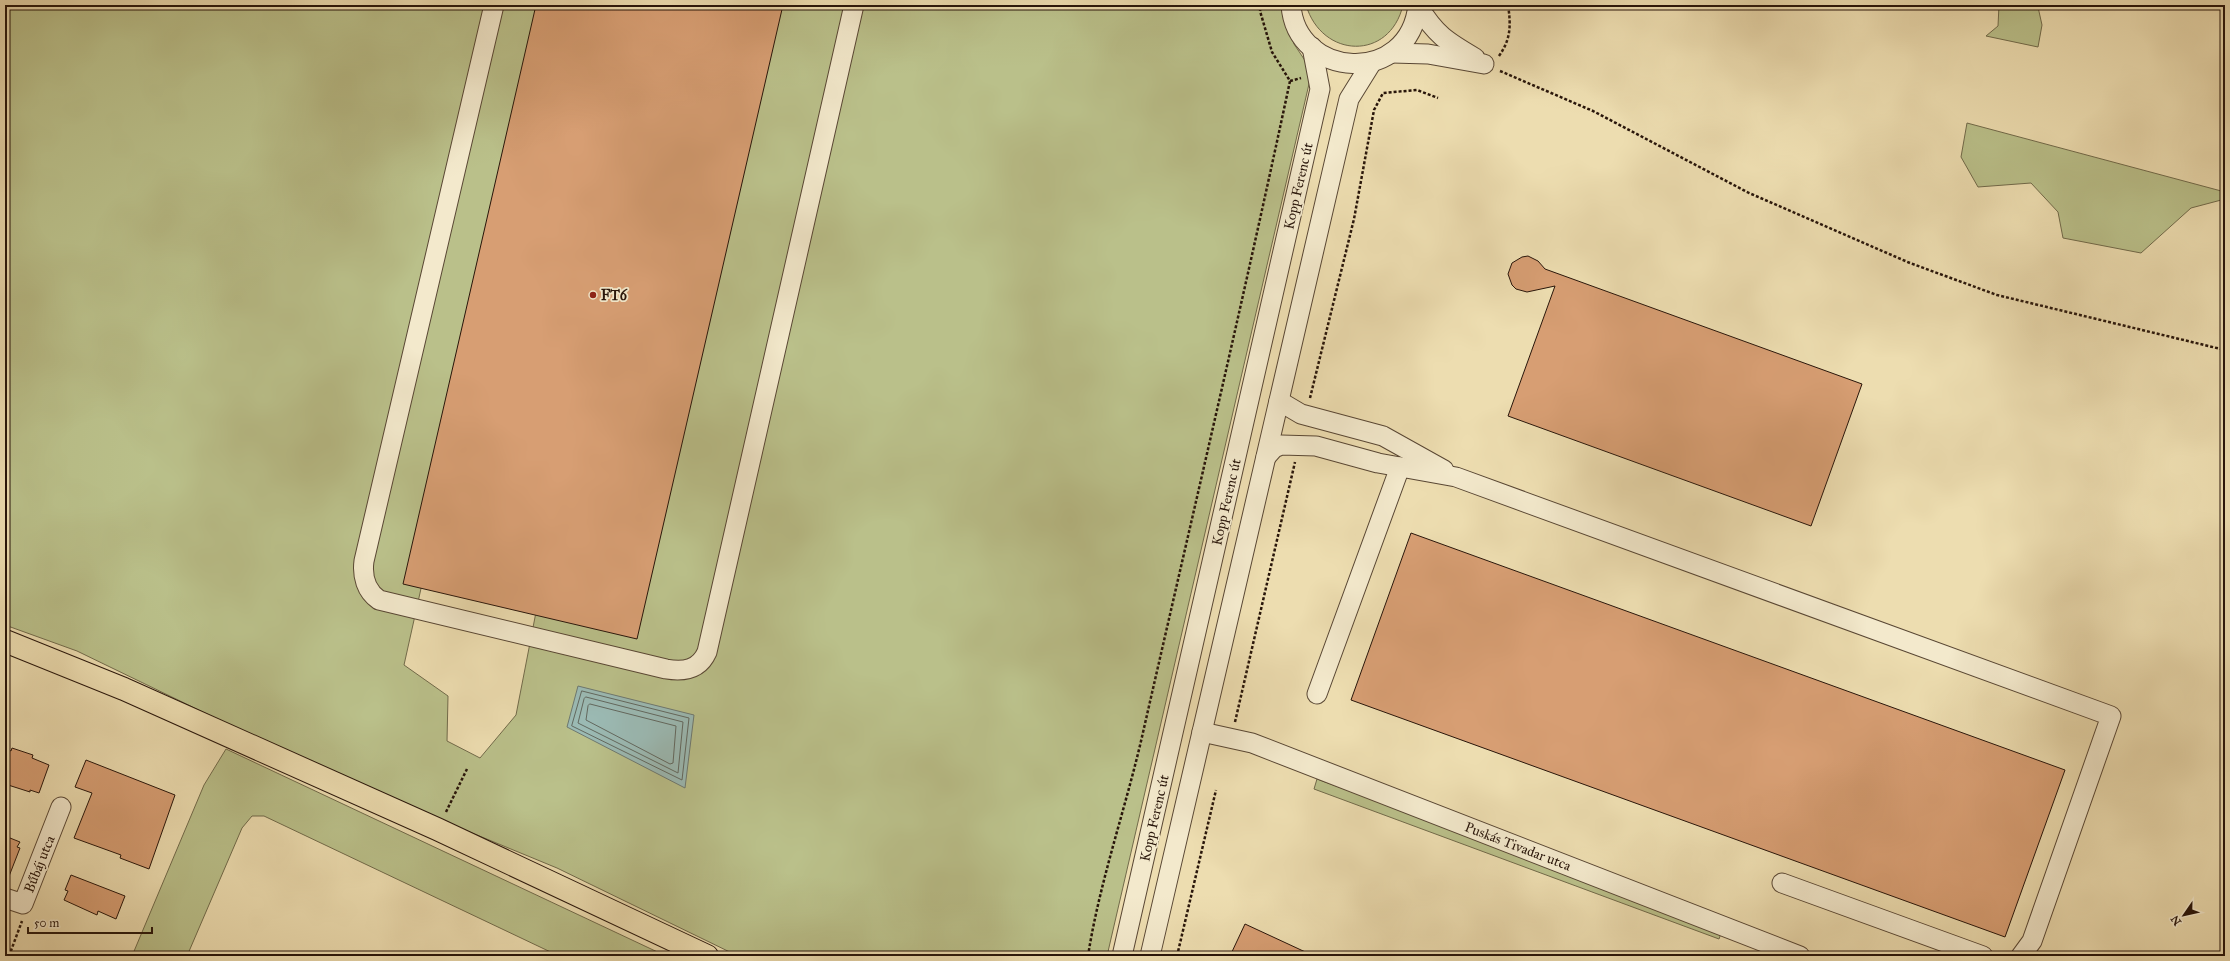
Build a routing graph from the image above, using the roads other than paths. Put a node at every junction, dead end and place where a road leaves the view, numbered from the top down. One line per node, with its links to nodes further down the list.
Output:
1 (494, 5): 2 (street)
2 (854, 5)
3 (1289, 6): 5 (street)
4 (1418, 6): 6 (street); 6 (street)
5 (1312, 47): 7 (street); 19 (street, Kopp Ferenc út)
6 (1392, 53): 7 (street)
7 (1372, 62): 8 (street, Kopp Ferenc út)
8 (1279, 401): 9 (street, Kopp Ferenc út); 11 (street)
9 (1266, 457): 10 (street); 14 (street, Kopp Ferenc út)
10 (1400, 466): 11 (street); 13 (street)
11 (1456, 477): 23 (street)
12 (5, 641): 18 (main road)
13 (1317, 694)
14 (1202, 732): 20 (street, Kopp Ferenc út); 21 (street, Puskás Tivadar utca)
15 (61, 807): 17 (street, Bűbáj utca)
16 (1782, 883): 22 (street)
17 (5, 898)
18 (707, 956)
19 (1122, 956)
20 (1150, 956)
21 (1800, 956)
22 (1983, 956)
23 (2021, 956)

